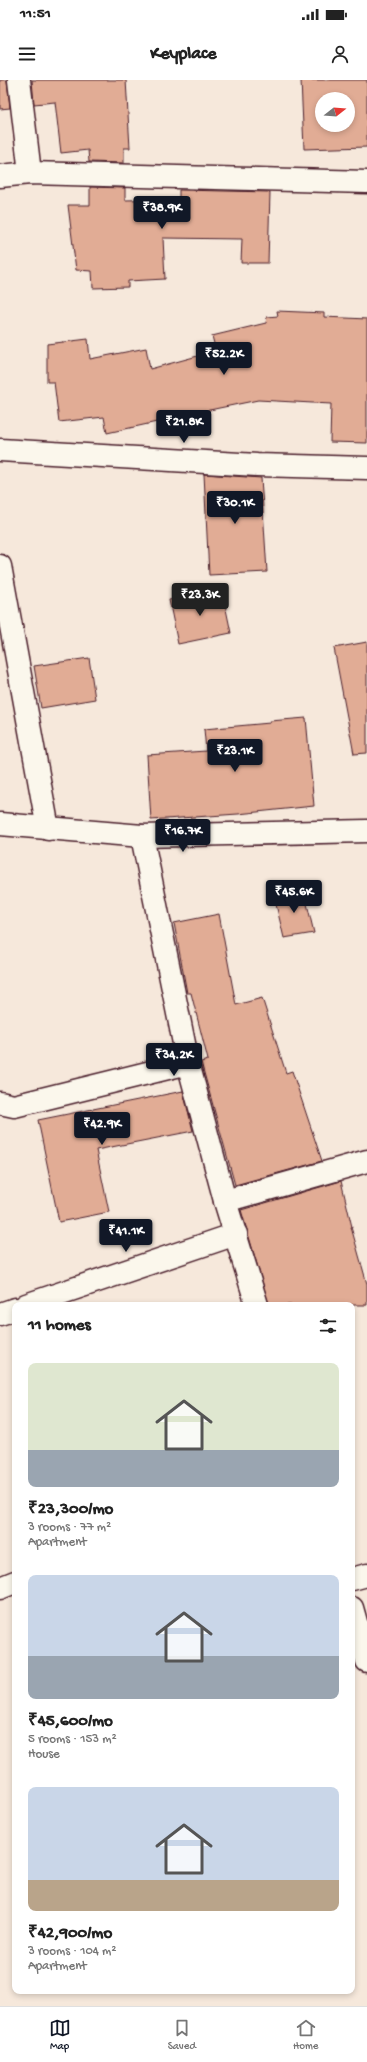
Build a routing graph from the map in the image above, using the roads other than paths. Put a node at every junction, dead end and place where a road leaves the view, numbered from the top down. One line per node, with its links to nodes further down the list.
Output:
1 (19, 80): 2 (street)
2 (30, 172): 3 (street); 4 (street)
3 (0, 176)
4 (367, 182)
5 (0, 450): 6 (street)
6 (367, 468)
7 (0, 566): 9 (street)
8 (0, 824): 9 (street)
9 (48, 829): 11 (street)
10 (367, 831): 11 (street)
11 (142, 836): 12 (street)
12 (188, 1062): 13 (street); 15 (street)
13 (0, 1104)
14 (367, 1161): 15 (street)
15 (225, 1201): 16 (street)
16 (236, 1234): 17 (street); 18 (street)
17 (35, 1302)
18 (256, 1302)
19 (12, 1310): 20 (street)
20 (0, 1314)
21 (367, 1575): 22 (street)
22 (355, 1578)
23 (12, 1583): 24 (street)
24 (0, 1588)
25 (355, 1619): 26 (street)
26 (367, 1662)

